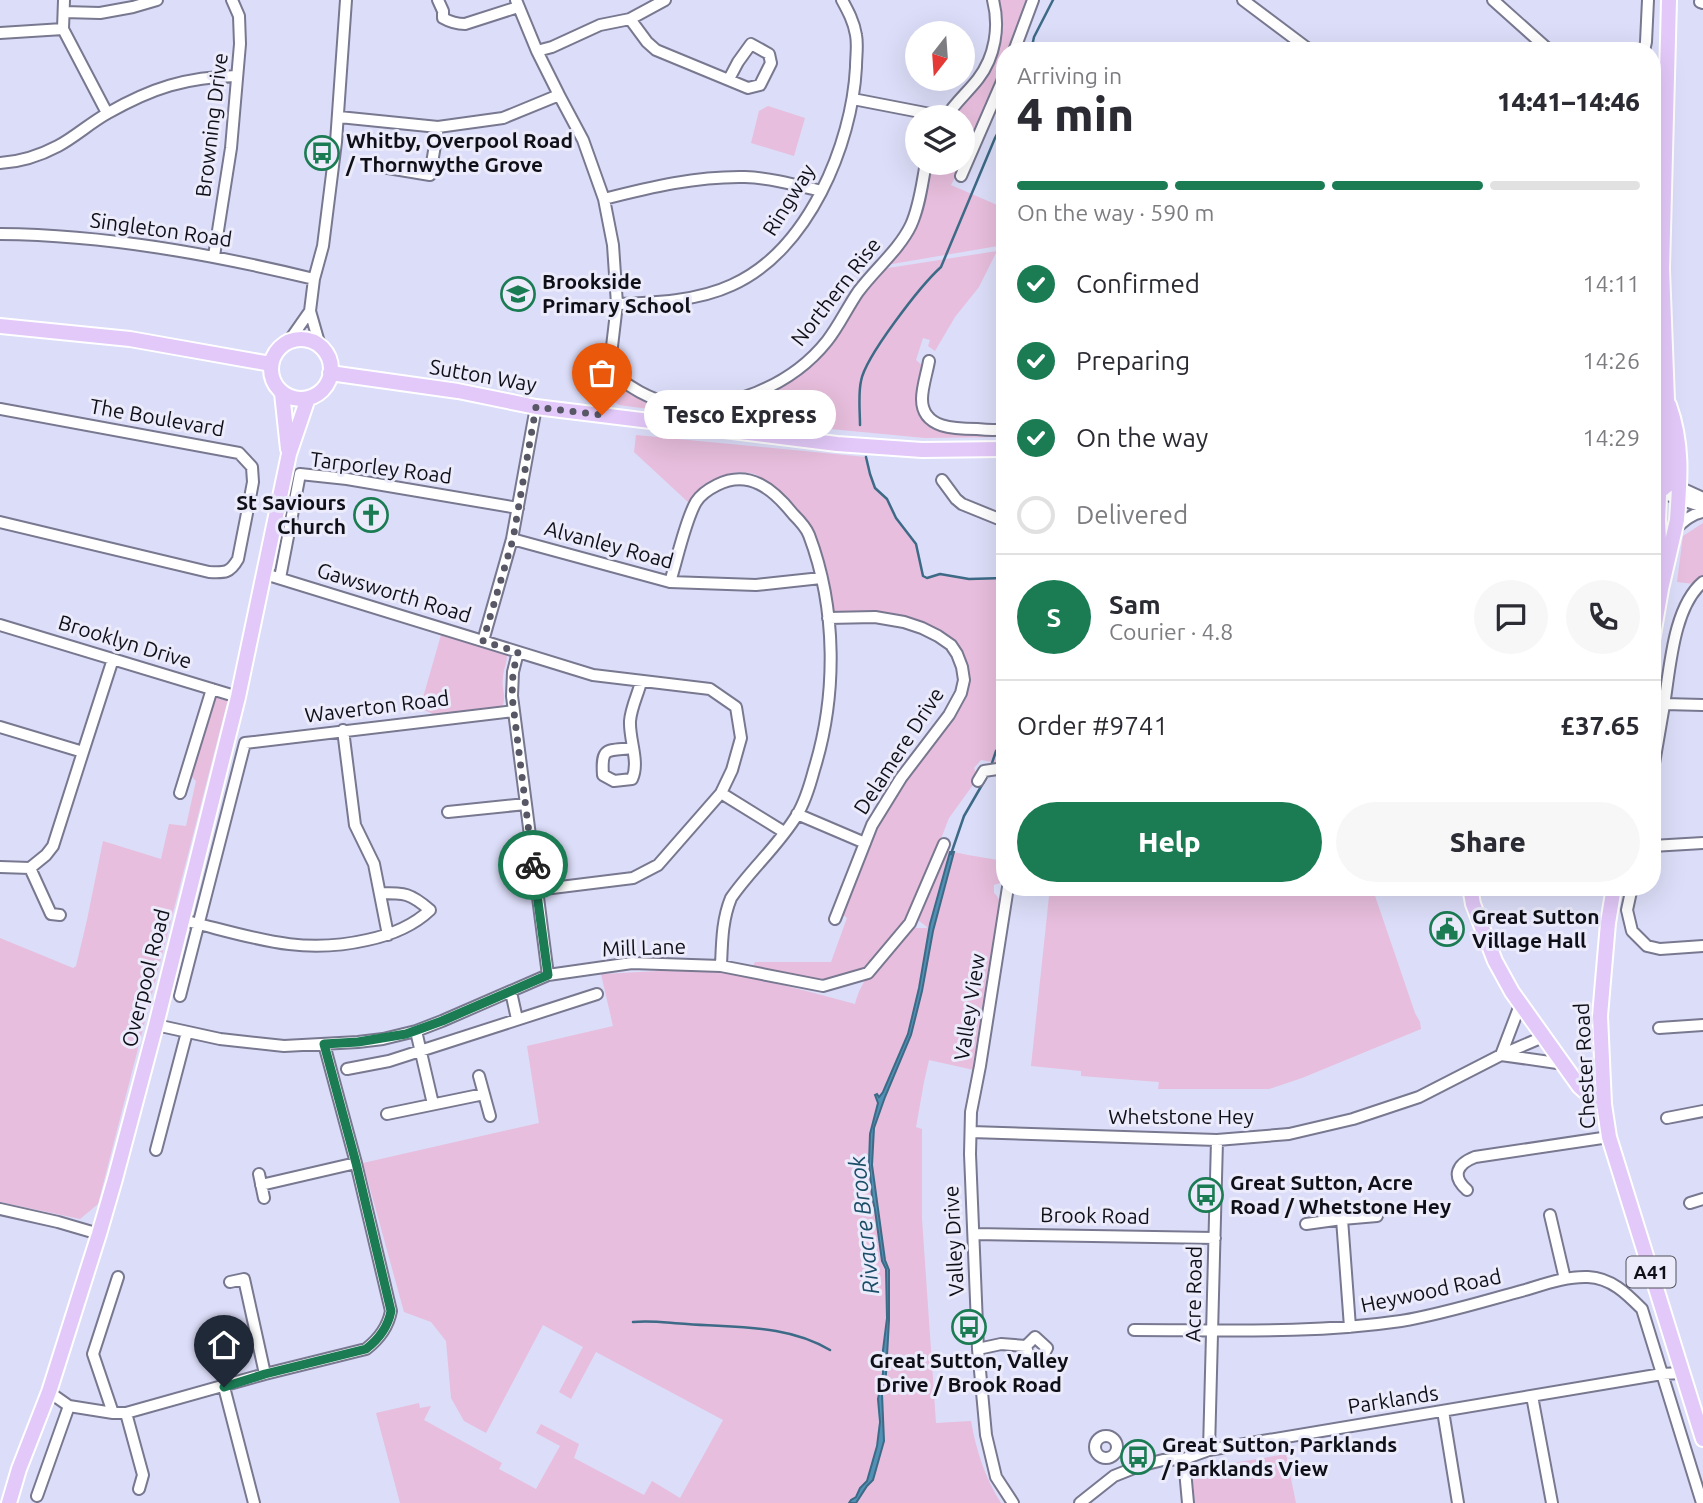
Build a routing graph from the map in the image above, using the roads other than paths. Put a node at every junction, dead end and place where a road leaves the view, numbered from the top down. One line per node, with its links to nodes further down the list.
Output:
1 (64, 0): 15 (street)
2 (157, 0): 15 (street)
3 (232, 0): 24 (street, Browning Drive)
4 (346, 0): 33 (street)
5 (438, 0): 14 (street)
6 (665, 0): 16 (street)
7 (842, 0): 29 (street, Ringway)
8 (993, 0): 30 (street)
9 (1033, 0): 19 (street)
10 (1243, 0): 20 (street)
11 (1493, 0): 21 (street)
12 (1648, 0): 22 (street)
13 (1669, 0): 26 (main road)
14 (517, 3): 23 (street)
15 (64, 12): 17 (street)
16 (630, 19): 23 (street); 25 (street)
17 (63, 29): 18 (street); 32 (street)
18 (0, 33)
19 (1017, 42)
20 (1299, 42)
21 (1540, 42)
22 (1646, 42)
23 (537, 51): 28 (street)
24 (237, 76): 32 (street); 43 (street, Browning Drive)
25 (729, 79)
26 (1661, 87)
27 (996, 95): 38 (street)
28 (559, 96): 34 (street); 40 (street)
29 (852, 99): 31 (street); 39 (street, Ringway)
30 (954, 105)
31 (905, 109)
32 (107, 113): 35 (street)
33 (339, 117): 34 (street); 44 (street)
34 (438, 127): 36 (street)
35 (0, 163)
36 (382, 167)
37 (924, 175): 52 (street, Northern Rise)
38 (961, 176)
39 (821, 191): 40 (street); 45 (street, Ringway)
40 (604, 199): 45 (street)
41 (1661, 216): 56 (main road)
42 (0, 234): 43 (street, Singleton Road)
43 (214, 256): 44 (street, Singleton Road)
44 (314, 279): 46 (street)
45 (617, 304): 52 (street)
46 (310, 311): 48 (street); 49 (street)
47 (0, 326): 51 (main road)
48 (289, 341): 49 (main road); 51 (main road)
49 (320, 346): 53 (main road)
50 (929, 361): 60 (street)
51 (271, 364): 54 (main road)
52 (609, 372): 59 (street)
53 (330, 373): 55 (main road); 57 (main road, Sutton Way)
54 (282, 393): 55 (main road); 63 (main road, Overpool Road)
55 (308, 398): 63 (main road, Overpool Road)
56 (1667, 400): 61 (main road); 65 (main road)
57 (536, 407): 59 (main road, Sutton Way); 68 (street)
58 (0, 410): 71 (street, The Boulevard)
59 (602, 415): 62 (main road, Sutton Way)
60 (996, 429)
61 (1661, 431)
62 (996, 449)
63 (289, 454): 74 (main road, Overpool Road)
64 (942, 480): 70 (street)
65 (1665, 488): 66 (street); 67 (main road); 69 (street); 72 (main road)
66 (1703, 498)
67 (1661, 506)
68 (519, 508): 73 (street); 75 (street, Tarporley Road)
69 (1703, 510): 72 (street)
70 (996, 518)
71 (0, 522)
72 (1674, 530): 79 (main road)
73 (513, 539): 77 (street, Alvanley Road); 82 (street)
74 (265, 574): 75 (street, Gawsworth Road); 87 (main road, Overpool Road)
75 (280, 578): 82 (street, Gawsworth Road)
76 (821, 578): 77 (street, Alvanley Road); 77 (street); 80 (street)
77 (670, 582)
78 (1703, 582): 88 (street)
79 (1661, 589)
80 (828, 618): 103 (street); 105 (street, Delamere Drive)
81 (0, 625): 84 (street, Brooklyn Drive)
82 (483, 641): 83 (street, Gawsworth Road)
83 (518, 652): 85 (street, Gawsworth Road); 90 (street)
84 (113, 659): 86 (street, Brooklyn Drive); 96 (street)
85 (641, 682): 95 (street); 100 (street, Gawsworth Road)
86 (212, 689): 87 (street, Brooklyn Drive); 99 (street)
87 (238, 698): 119 (main road, Overpool Road)
88 (1664, 704): 89 (street); 91 (street)
89 (1703, 705)
90 (514, 711): 93 (street, Waverton Road); 101 (street)
91 (1661, 722)
92 (0, 727): 96 (street)
93 (343, 730): 94 (street, Waverton Road); 112 (street)
94 (245, 743): 120 (street, Overpool Road)
95 (633, 748)
96 (83, 752): 110 (street)
97 (996, 769): 98 (street)
98 (978, 781)
99 (180, 793)
100 (721, 793): 104 (street); 111 (street, Gawsworth Road)
101 (526, 804): 102 (street); 111 (street)
102 (448, 812)
103 (797, 814): 104 (street); 105 (street)
104 (784, 832): 123 (street)
105 (865, 843): 118 (street, Delamere Drive)
106 (1703, 843): 108 (street)
107 (944, 844): 123 (street, Mill Lane)
108 (1661, 845)
109 (0, 867): 110 (street)
110 (30, 869): 117 (street)
111 (536, 890): 124 (street)
112 (380, 893): 121 (street); 121 (street)
113 (1007, 896): 149 (street, Valley View)
114 (1472, 896): 128 (main road)
115 (1612, 896): 144 (main road, Chester Road / A41)
116 (1630, 896): 122 (street)
117 (53, 916)
118 (835, 919)
119 (182, 920): 120 (street); 130 (main road, Overpool Road)
120 (198, 924): 121 (street); 127 (street, Overpool Road)
121 (388, 934)
122 (1703, 946)
123 (721, 966): 124 (street, Mill Lane)
124 (548, 975): 125 (street, Mill Lane)
125 (510, 992): 129 (street); 133 (street, Mill Lane)
126 (597, 994): 129 (street)
127 (180, 996)
128 (1520, 1005): 135 (main road); 138 (street)
129 (517, 1018): 137 (street)
130 (156, 1025): 134 (street, Mill Lane); 163 (main road, Overpool Road)
131 (1703, 1025): 132 (street)
132 (1659, 1028)
133 (416, 1031): 136 (street, Mill Lane); 137 (street)
134 (187, 1032): 136 (street, Mill Lane); 152 (street)
135 (1543, 1037): 138 (street, Whetstone Hey); 139 (main road)
136 (324, 1044): 153 (street)
137 (420, 1050): 140 (street); 143 (street)
138 (1501, 1055): 139 (street); 151 (street, Whetstone Hey)
139 (1564, 1064): 144 (main road)
140 (347, 1069)
141 (479, 1076): 142 (street)
142 (484, 1094): 143 (street); 147 (street)
143 (433, 1104): 146 (street)
144 (1604, 1104): 150 (main road, Chester Road / A41)
145 (1703, 1111): 148 (street)
146 (387, 1114)
147 (490, 1116)
148 (1667, 1118)
149 (971, 1132): 151 (street, Whetstone Hey); 164 (street, Valley Drive)
150 (1609, 1137): 154 (street); 176 (main road, Chester Road / A41)
151 (1217, 1140): 165 (street, Acre Road)
152 (156, 1150)
153 (356, 1163): 155 (street); 177 (street)
154 (1467, 1190)
155 (264, 1198)
156 (1703, 1199): 157 (street)
157 (1690, 1203)
158 (0, 1209): 163 (street)
159 (1550, 1214): 169 (street)
160 (1377, 1216): 161 (street)
161 (1342, 1219): 162 (street); 171 (street)
162 (1306, 1224)
163 (99, 1234): 180 (main road, Overpool Road)
164 (974, 1234): 165 (street, Brook Road); 175 (street, Valley Drive)
165 (1214, 1238): 173 (street, Acre Road)
166 (256, 1276): 168 (street)
167 (118, 1277): 184 (street)
168 (244, 1279): 170 (street); 177 (street)
169 (1565, 1279): 171 (street, Heywood Road); 178 (street, Heywood Road)
170 (230, 1282)
171 (1350, 1327): 173 (street, Heywood Road)
172 (1134, 1330): 173 (street, Heywood Road)
173 (1212, 1330): 187 (street, Acre Road)
174 (1026, 1346): 175 (street)
175 (978, 1349): 195 (street, Valley Drive)
176 (1681, 1373): 178 (street, Parklands); 186 (main road, Chester Road / A41)
177 (265, 1374): 179 (street)
178 (1662, 1374): 181 (street, Parklands); 200 (street)
179 (224, 1387): 185 (street); 194 (street)
180 (49, 1392): 182 (street); 193 (main road, Overpool Road)
181 (1532, 1396): 183 (street, Parklands); 199 (street)
182 (69, 1406): 184 (street); 192 (street)
183 (1443, 1411): 187 (street, Parklands); 198 (street)
184 (113, 1413): 185 (street)
185 (127, 1413): 191 (street)
186 (1703, 1439)
187 (1209, 1450): 189 (street, Parklands)
188 (1107, 1458): 190 (street)
189 (1184, 1459): 190 (street, Parklands); 197 (street)
190 (1114, 1476): 196 (street, Parklands)
191 (139, 1489)
192 (37, 1496)
193 (9, 1503)
194 (254, 1503)
195 (1013, 1503)
196 (1080, 1503)
197 (1188, 1503)
198 (1458, 1503)
199 (1552, 1503)
200 (1702, 1503)

